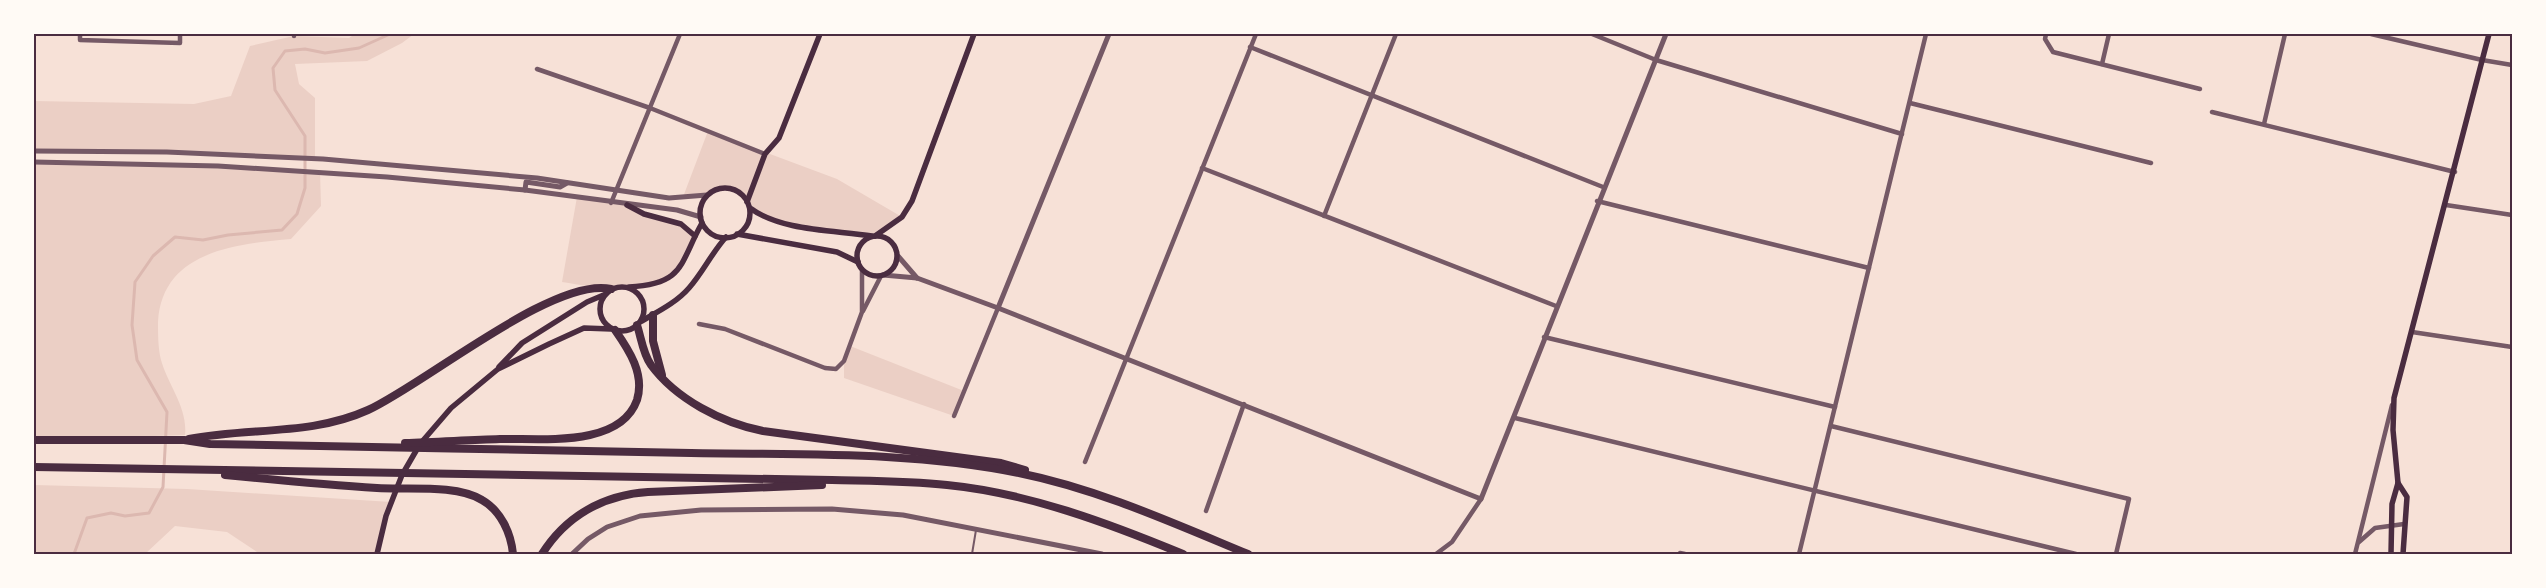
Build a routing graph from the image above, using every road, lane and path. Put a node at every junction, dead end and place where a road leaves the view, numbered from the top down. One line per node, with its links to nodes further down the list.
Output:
1 (80, 34): 2 (street)
2 (180, 34)
3 (680, 34): 26 (street)
4 (820, 34): 31 (main road)
5 (974, 34): 51 (main road)
6 (1109, 34): 62 (street)
7 (1256, 34): 17 (street)
8 (1396, 34): 24 (street)
9 (1592, 34): 18 (street)
10 (1666, 34): 18 (street)
11 (1926, 34): 25 (street)
12 (2046, 34): 20 (street)
13 (2109, 34): 20 (street)
14 (2284, 34): 28 (street)
15 (2371, 34): 19 (street)
16 (2489, 34): 19 (main road)
17 (1250, 47): 24 (street); 34 (street)
18 (1656, 60): 29 (street); 37 (street)
19 (2482, 60): 21 (street); 35 (main road)
20 (2102, 64): 23 (street)
21 (2512, 65)
22 (536, 69): 26 (street)
23 (2200, 89)
24 (1371, 96): 37 (street); 47 (street)
25 (1910, 102): 29 (street); 33 (street)
26 (650, 108): 31 (street); 39 (street)
27 (2212, 112): 28 (street)
28 (2264, 124): 35 (street)
29 (1902, 134): 55 (street)
30 (34, 151): 36 (street)
31 (766, 154): 44 (main road)
32 (34, 162): 38 (street)
33 (2151, 163)
34 (1202, 168): 47 (street); 71 (street)
35 (2454, 172): 45 (main road)
36 (568, 182): 38 (street); 39 (street)
37 (1603, 187): 41 (street)
38 (525, 190): 42 (street)
39 (616, 190): 40 (street); 42 (street)
40 (707, 195): 44 (main road); 48 (main road)
41 (1597, 201): 55 (street); 61 (street)
42 (611, 203): 43 (street)
43 (627, 205): 48 (street); 50 (main road)
44 (749, 205): 49 (main road); 51 (main road)
45 (2446, 205): 46 (street); 68 (main road)
46 (2512, 215)
47 (1324, 216): 61 (street)
48 (702, 220): 50 (main road); 52 (main road)
49 (738, 234): 52 (main road); 54 (main road)
50 (695, 236): 59 (main road)
51 (874, 236): 53 (main road); 54 (main road)
52 (726, 238): 64 (main road)
53 (898, 256): 57 (main road); 58 (street)
54 (858, 262): 56 (main road)
55 (1869, 268): 76 (street)
56 (862, 269): 57 (main road); 63 (street)
57 (882, 276): 58 (street); 63 (street)
58 (917, 278): 62 (street)
59 (625, 287): 60 (main road); 65 (main road)
60 (609, 292): 67 (main road); 72 (main road); 81 (highway)
61 (1556, 306): 69 (street)
62 (998, 308): 71 (street); 77 (street)
63 (862, 312): 66 (street)
64 (654, 314): 65 (main road); 73 (highway)
65 (638, 324): 67 (main road); 73 (highway)
66 (699, 324)
67 (613, 330): 72 (main road); 82 (highway)
68 (2412, 332): 70 (street); 74 (main road)
69 (1544, 337): 76 (street); 78 (street)
70 (2512, 347)
71 (1126, 359): 75 (street); 83 (street)
72 (498, 369): 96 (main road)
73 (663, 377): 88 (highway)
74 (2394, 398): 87 (main road); 95 (street)
75 (1244, 404): 90 (street); 91 (street)
76 (1835, 407): 79 (street)
77 (954, 416)
78 (1515, 418): 89 (street); 90 (street)
79 (1830, 426): 89 (street); 107 (street)
80 (34, 440): 81 (highway)
81 (184, 440): 82 (highway)
82 (337, 447): 88 (highway)
83 (1085, 462)
84 (34, 467): 85 (highway)
85 (178, 470): 86 (highway); 97 (highway)
86 (889, 482): 98 (highway); 102 (highway)
87 (2398, 483): 92 (main road); 93 (main road)
88 (1086, 490): 103 (highway)
89 (1815, 492): 105 (street); 106 (street)
90 (1481, 499): 104 (street)
91 (1206, 512)
92 (2404, 524): 93 (street); 110 (main road)
93 (2392, 525): 95 (street); 109 (main road)
94 (976, 528): 99 (street); 100 (lane); 101 (street)
95 (2358, 542): 108 (street)
96 (377, 554)
97 (513, 554)
98 (542, 554)
99 (572, 554)
100 (972, 554)
101 (1102, 554)
102 (1183, 554)
103 (1248, 554)
104 (1436, 554)
105 (1799, 554)
106 (2076, 554)
107 (2116, 554)
108 (2355, 554)
109 (2391, 554)
110 (2403, 554)

